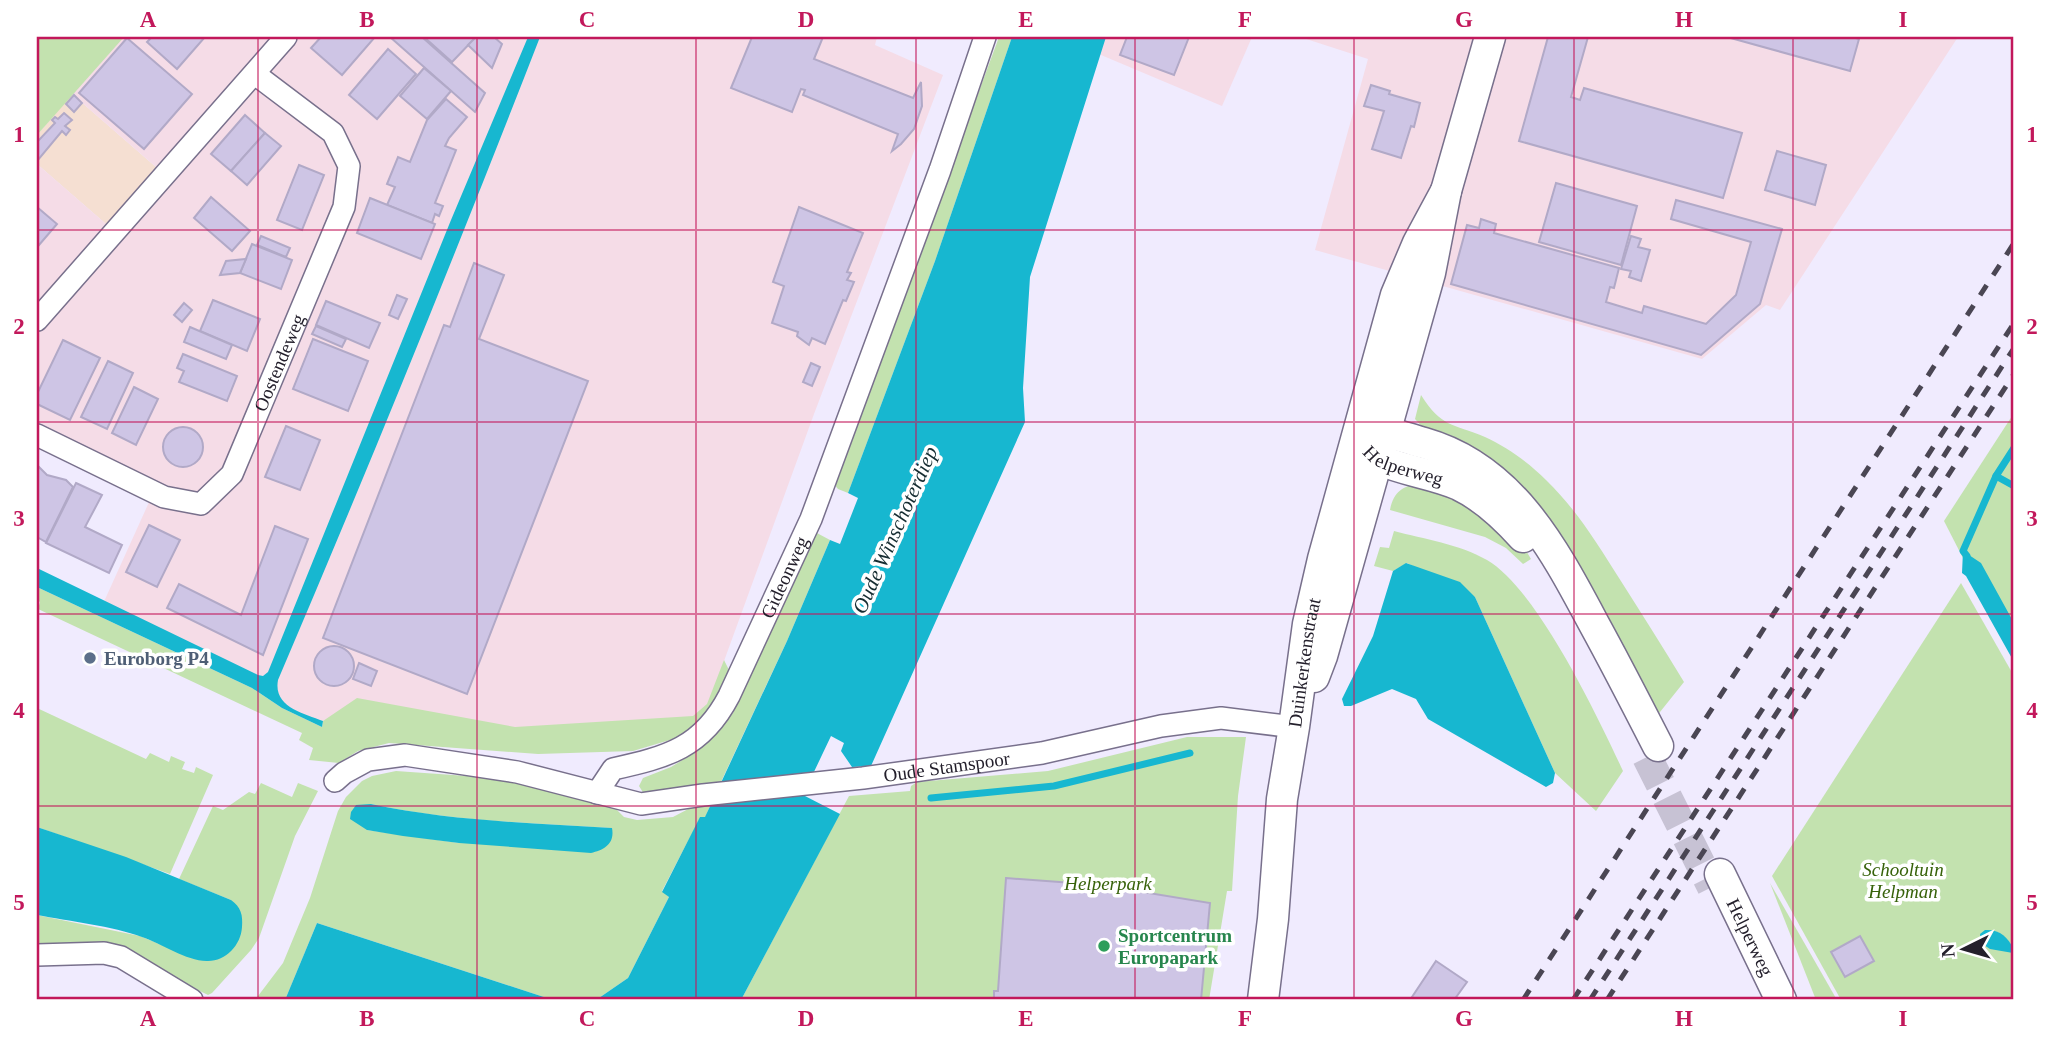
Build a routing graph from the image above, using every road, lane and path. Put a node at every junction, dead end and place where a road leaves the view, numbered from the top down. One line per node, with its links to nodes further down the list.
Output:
1 (286, 37): 4 (street)
2 (985, 37): 11 (street, Gideonweg)
3 (1490, 37): 7 (main road, Duinkerkenstraat)
4 (255, 74): 5 (street); 6 (street, Oostendeweg)
5 (37, 320)
6 (37, 435)
7 (1373, 442): 8 (main road, Duinkerkenstraat); 9 (main road, Helperweg)
8 (1294, 727): 11 (street, Oude Stamspoor); 14 (main road)
9 (1653, 752)
10 (335, 781): 11 (street)
11 (597, 793)
12 (37, 955): 13 (street)
13 (192, 1000)
14 (1263, 1000)
15 (1767, 1000): 16 (main road, Helperweg)
16 (1781, 1000)

